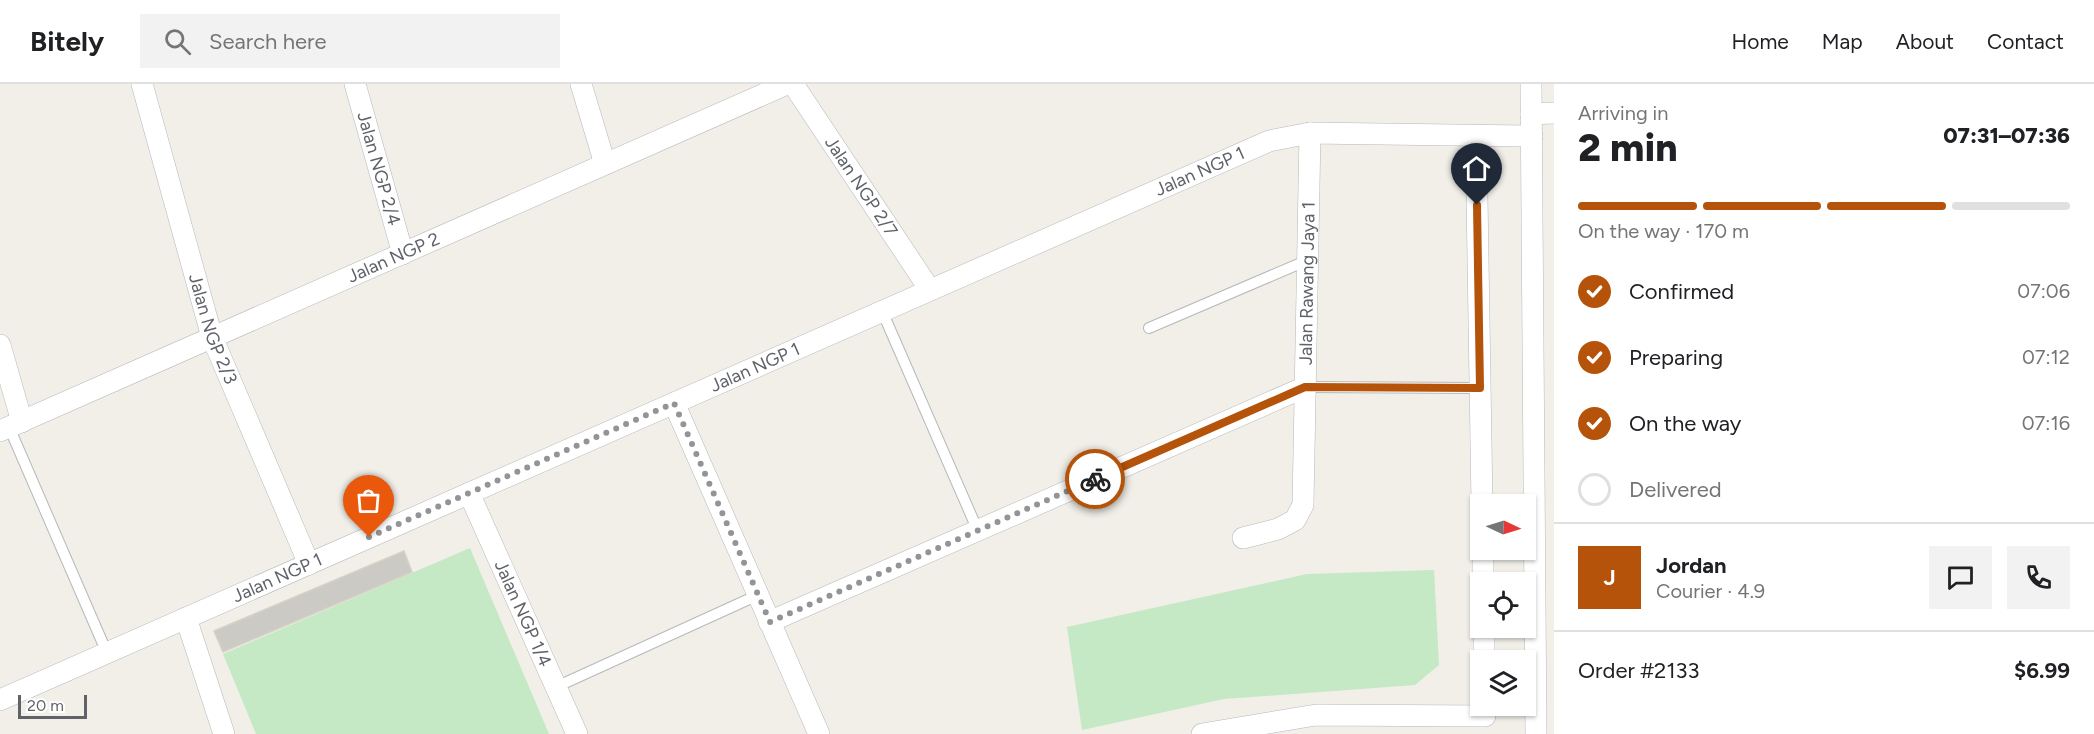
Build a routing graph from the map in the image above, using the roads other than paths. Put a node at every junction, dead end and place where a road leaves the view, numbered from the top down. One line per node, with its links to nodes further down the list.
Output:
1 (142, 84): 18 (street, Jalan NGP 2/3)
2 (355, 84): 13 (street, Jalan NGP 2/4)
3 (580, 84): 12 (street)
4 (787, 84): 12 (street, Jalan NGP 2)
5 (793, 84): 15 (street, Jalan NGP 2/7)
6 (1531, 84): 8 (street)
7 (1554, 113): 8 (street)
8 (1531, 114): 11 (street)
9 (1310, 133): 10 (street, Jalan NGP 1); 14 (street, Jalan Rawang Jaya 1); 15 (street, Jalan NGP 1)
10 (1476, 136): 11 (street, Jalan NGP 1); 21 (street)
11 (1532, 136): 24 (street)
12 (605, 164): 13 (street, Jalan NGP 2)
13 (403, 254): 18 (street, Jalan NGP 2)
14 (1308, 260): 17 (lane); 20 (street, Jalan Rawang Jaya 1)
15 (930, 290): 16 (street, Jalan NGP 1)
16 (882, 311): 22 (street, Jalan NGP 1); 27 (lane)
17 (1149, 328)
18 (212, 337): 23 (street, Jalan NGP 2); 29 (street, Jalan NGP 2/3)
19 (0, 345): 23 (street)
20 (1305, 387): 21 (lane); 27 (street); 28 (street, Jalan Rawang Jaya 1)
21 (1480, 388): 26 (street)
22 (674, 403): 25 (street, Jalan NGP 1); 30 (street)
23 (10, 427): 33 (lane)
24 (1544, 462): 41 (street)
25 (470, 493): 29 (street, Jalan NGP 1); 34 (street, Jalan NGP 1/4)
26 (1482, 494)
27 (978, 531): 32 (street)
28 (1243, 538)
29 (309, 564): 31 (street, Jalan NGP 1)
30 (758, 595): 32 (street); 34 (lane)
31 (186, 618): 33 (street, Jalan NGP 1); 37 (street)
32 (770, 622): 39 (street)
33 (106, 653): 35 (street, Jalan NGP 1)
34 (556, 687): 38 (street, Jalan NGP 1/4)
35 (0, 700)
36 (1485, 718): 40 (street)
37 (224, 734)
38 (577, 734)
39 (819, 734)
40 (1202, 734)
41 (1536, 734)

